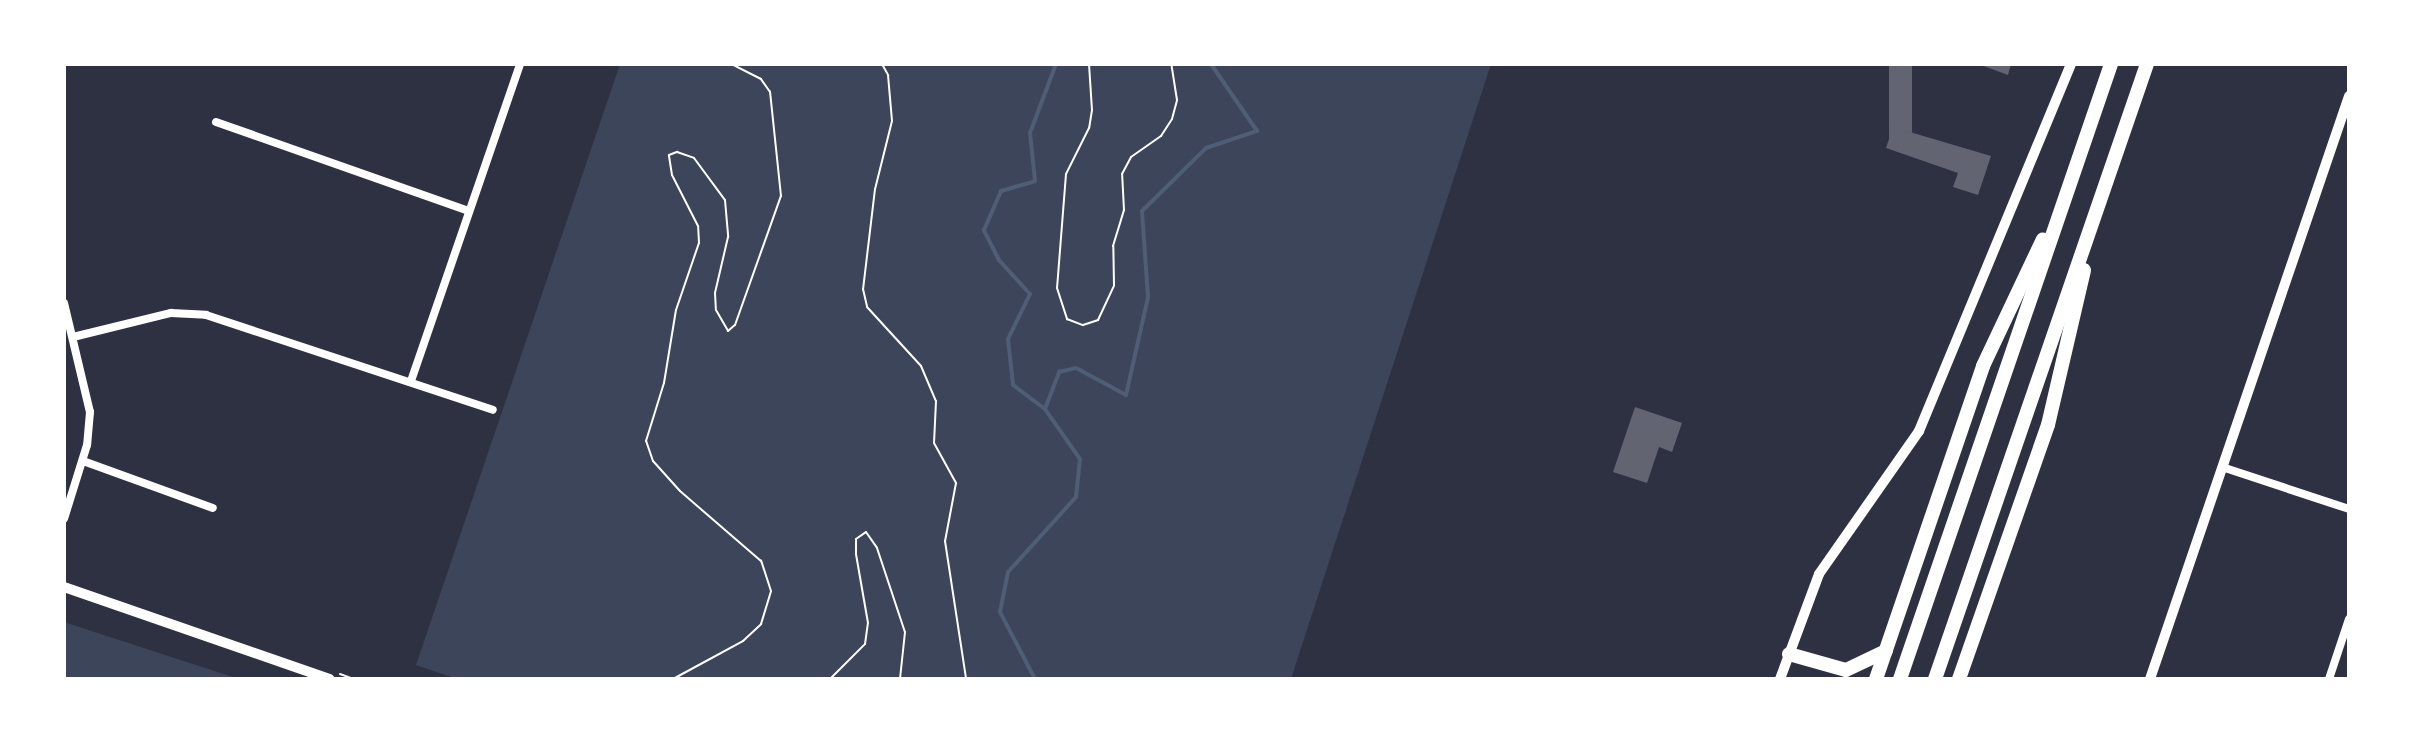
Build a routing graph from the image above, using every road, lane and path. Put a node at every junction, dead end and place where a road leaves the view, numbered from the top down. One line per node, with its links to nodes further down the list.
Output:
1 (520, 64): 13 (street)
2 (732, 64): 29 (path)
3 (882, 64): 32 (path)
4 (1089, 64): 5 (path)
5 (1171, 64)
6 (2071, 64): 26 (street)
7 (2111, 64): 11 (highway)
8 (2147, 64): 12 (highway)
9 (2349, 96): 19 (street)
10 (216, 122): 13 (street)
11 (2073, 177): 25 (highway); 35 (highway)
12 (2104, 188): 36 (highway); 37 (highway)
13 (469, 211): 16 (street)
14 (64, 303): 15 (street)
15 (73, 337): 16 (street); 18 (street)
16 (411, 381): 17 (street)
17 (493, 410)
18 (83, 461): 20 (street); 22 (street)
19 (2222, 467): 21 (street); 27 (street)
20 (213, 508)
21 (2349, 509)
22 (64, 519)
23 (64, 587): 28 (street)
24 (2349, 619): 38 (street)
25 (1886, 651): 26 (highway); 34 (highway)
26 (1789, 654): 33 (street)
27 (2150, 676)
28 (329, 679)
29 (673, 679)
30 (830, 679): 31 (path)
31 (900, 679)
32 (966, 679)
33 (1780, 679)
34 (1876, 679)
35 (1900, 679)
36 (1935, 679)
37 (1959, 679)
38 (2329, 679)

